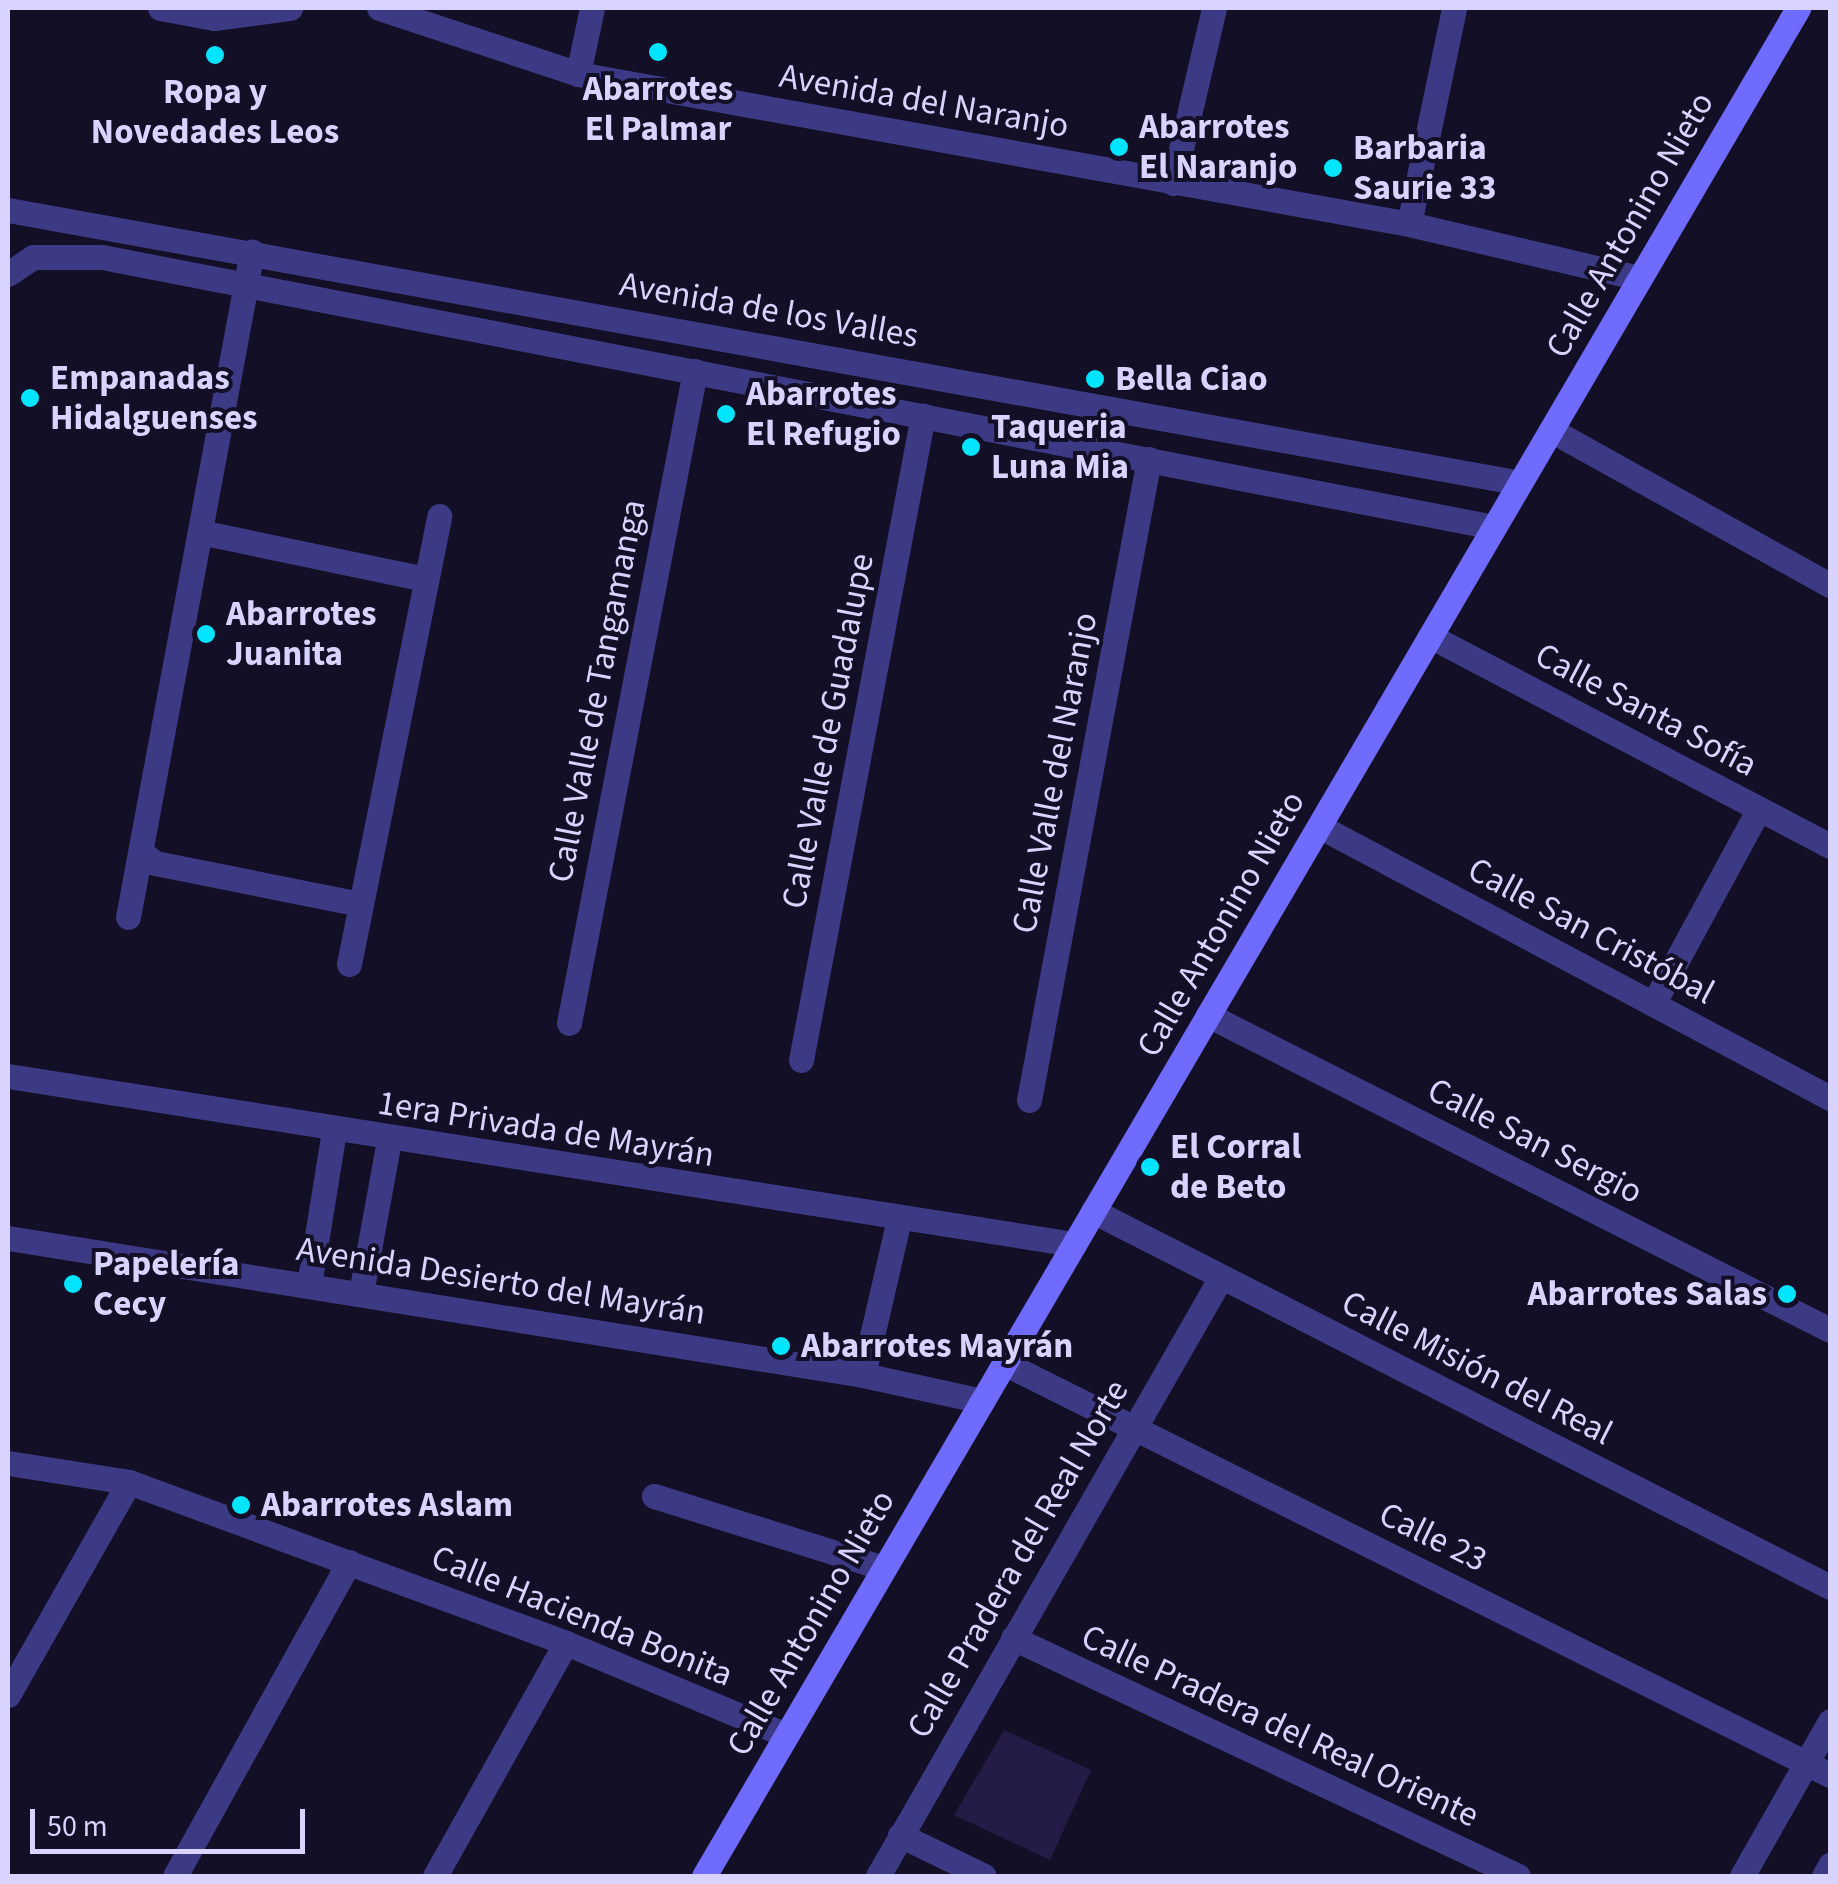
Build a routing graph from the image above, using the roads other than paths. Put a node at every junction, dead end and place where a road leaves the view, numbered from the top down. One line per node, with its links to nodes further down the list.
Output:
1 (160, 8): 2 (street)
2 (290, 8)
3 (379, 8): 8 (street, Avenida del Naranjo)
4 (592, 8): 8 (street)
5 (1214, 8): 9 (street)
6 (1454, 8): 11 (street)
7 (1798, 8): 14 (main road, Calle Antonino Nieto)
8 (578, 74): 9 (street, Avenida del Naranjo)
9 (1174, 183): 11 (street, Avenida del Naranjo)
10 (8, 210): 12 (street, Avenida de los Valles)
11 (1409, 224): 14 (street, Avenida del Naranjo)
12 (252, 252): 15 (street); 16 (street, Avenida de los Valles)
13 (8, 274): 15 (street, Avenida de los Valles)
14 (1640, 278): 21 (main road, Calle Antonino Nieto)
15 (244, 284): 17 (street, Avenida de los Valles); 27 (street)
16 (502, 298): 17 (street); 19 (street, Avenida de los Valles)
17 (498, 332): 18 (street, Avenida de los Valles)
18 (694, 372): 20 (street, Avenida de los Valles); 40 (street, Calle Valle de Tangamanga)
19 (1042, 394): 22 (street); 24 (street, Avenida de los Valles)
20 (924, 416): 22 (street, Avenida de los Valles); 41 (street, Calle Valle de Guadalupe)
21 (1551, 430): 24 (main road, Calle Antonino Nieto); 29 (street)
22 (1035, 435): 23 (street, Avenida de los Valles)
23 (1149, 459): 26 (street, Avenida de los Valles); 44 (street, Calle Valle del Naranjo)
24 (1520, 483): 26 (main road, Calle Antonino Nieto)
25 (439, 516): 28 (street)
26 (1494, 527): 30 (main road, Calle Antonino Nieto)
27 (200, 532): 28 (street); 34 (street)
28 (424, 579): 35 (street)
29 (1830, 584)
30 (1430, 636): 31 (street, Calle Santa Sofía); 32 (main road, Calle Antonino Nieto)
31 (1759, 809): 33 (street, Calle Santa Sofía); 38 (street)
32 (1319, 826): 38 (street, Calle San Cristóbal); 39 (main road, Calle Antonino Nieto)
33 (1830, 846)
34 (141, 852): 35 (street); 36 (street)
35 (360, 904): 37 (street)
36 (128, 918)
37 (349, 964)
38 (1652, 1004): 43 (street, Calle San Cristóbal)
39 (1208, 1015): 47 (main road, Calle Antonino Nieto); 54 (street, Calle San Sergio)
40 (569, 1023)
41 (800, 1060)
42 (8, 1076): 45 (street, 1era Privada de Mayrán)
43 (1830, 1098)
44 (1030, 1100)
45 (334, 1131): 46 (street, 1era Privada de Mayrán); 52 (street)
46 (389, 1140): 48 (street, 1era Privada de Mayrán); 53 (street)
47 (1093, 1211): 50 (main road, Calle Antonino Nieto); 51 (street, Calle Misión del Real)
48 (898, 1219): 50 (street, 1era Privada de Mayrán); 56 (street)
49 (8, 1238): 52 (street, Avenida Desierto del Mayrán)
50 (1074, 1244): 55 (main road, Calle Antonino Nieto)
51 (1221, 1277): 58 (street, Calle Pradera del Real Norte); 64 (street, Calle Misión del Real)
52 (309, 1286): 53 (street, Avenida Desierto del Mayrán)
53 (361, 1293): 56 (street, Avenida Desierto del Mayrán)
54 (1830, 1330)
55 (1004, 1363): 57 (main road, Calle Antonino Nieto); 58 (street, Calle 23)
56 (864, 1375): 57 (street, Avenida Desierto del Mayrán)
57 (982, 1401): 63 (main road, Calle Antonino Nieto)
58 (1134, 1428): 65 (street, Calle Pradera del Real Norte); 70 (street, Calle 23)
59 (8, 1463): 60 (street, Calle Hacienda Bonita)
60 (128, 1482): 62 (street, Calle Hacienda Bonita); 67 (street)
61 (654, 1496): 63 (street)
62 (349, 1562): 66 (street, Calle Hacienda Bonita); 74 (street)
63 (884, 1568): 69 (main road, Calle Antonino Nieto)
64 (1830, 1587)
65 (1013, 1638): 72 (street, Calle Pradera del Real Norte); 79 (street, Calle Pradera del Real Oriente)
66 (566, 1643): 69 (street, Calle Hacienda Bonita); 75 (street)
67 (8, 1696)
68 (1830, 1721): 70 (street)
69 (786, 1735): 76 (main road, Calle Antonino Nieto)
70 (1807, 1762): 71 (street, Calle 23); 80 (street)
71 (1830, 1775)
72 (900, 1835): 77 (street, Calle Pradera del Real Norte); 78 (street)
73 (1830, 1865): 81 (street)
74 (175, 1876)
75 (435, 1876)
76 (704, 1876)
77 (878, 1876)
78 (984, 1876)
79 (1518, 1876)
80 (1742, 1876)
81 (1824, 1876)

